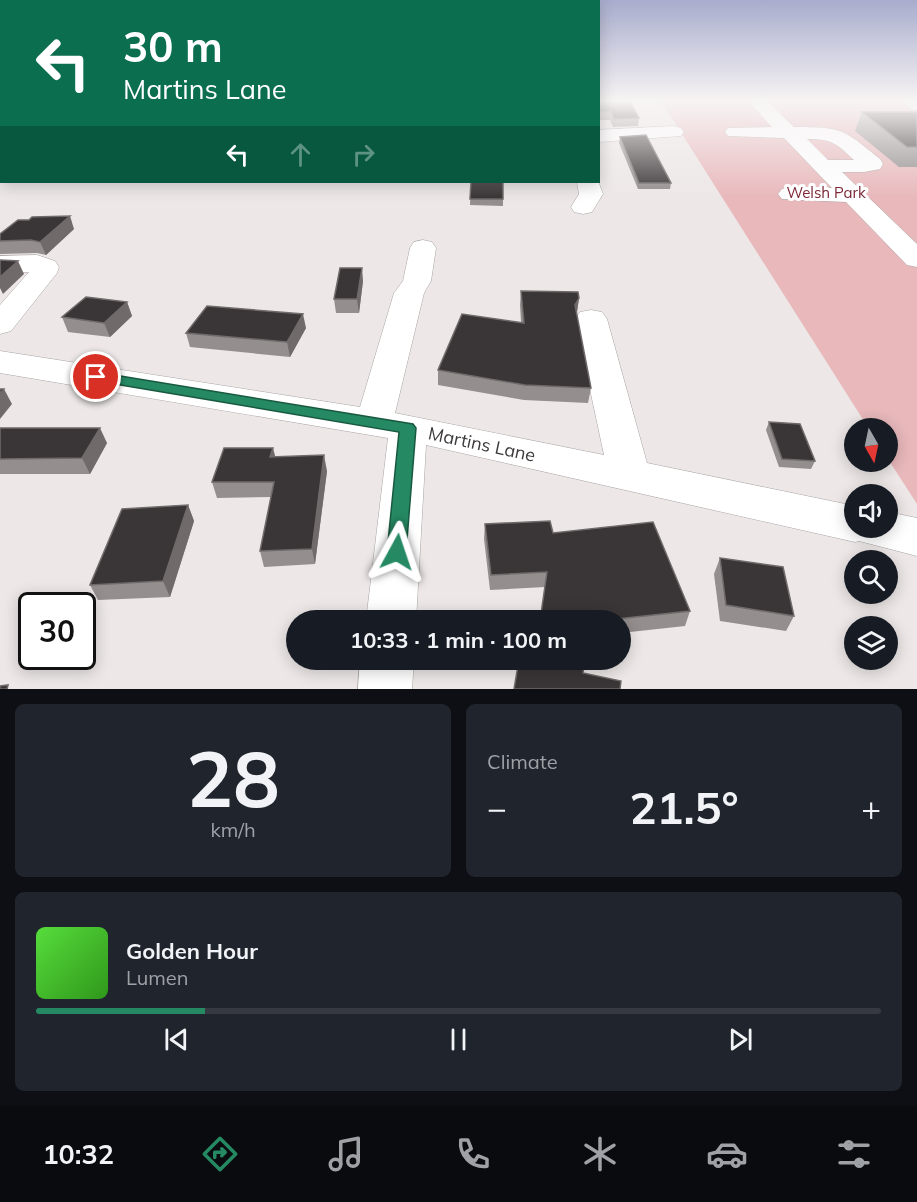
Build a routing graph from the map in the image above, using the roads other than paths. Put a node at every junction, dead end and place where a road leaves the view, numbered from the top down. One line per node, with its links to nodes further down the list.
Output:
1 (652, 133): 4 (street)
2 (787, 133): 5 (street)
3 (806, 133): 5 (street)
4 (600, 136)
5 (821, 166): 8 (street)
6 (588, 183): 9 (street)
7 (790, 194): 8 (street)
8 (851, 195): 11 (street)
9 (583, 207)
10 (423, 248): 16 (street)
11 (917, 259)
12 (0, 264): 14 (street)
13 (591, 319): 17 (street)
14 (0, 324)
15 (0, 362): 16 (street, Martins Lane)
16 (391, 425): 17 (street, Martins Lane); 21 (street)
17 (630, 476): 18 (street, Martins Lane)
18 (844, 522)
19 (898, 533): 20 (street)
20 (917, 537)
21 (391, 610)
22 (386, 670): 23 (street)
23 (385, 689)

